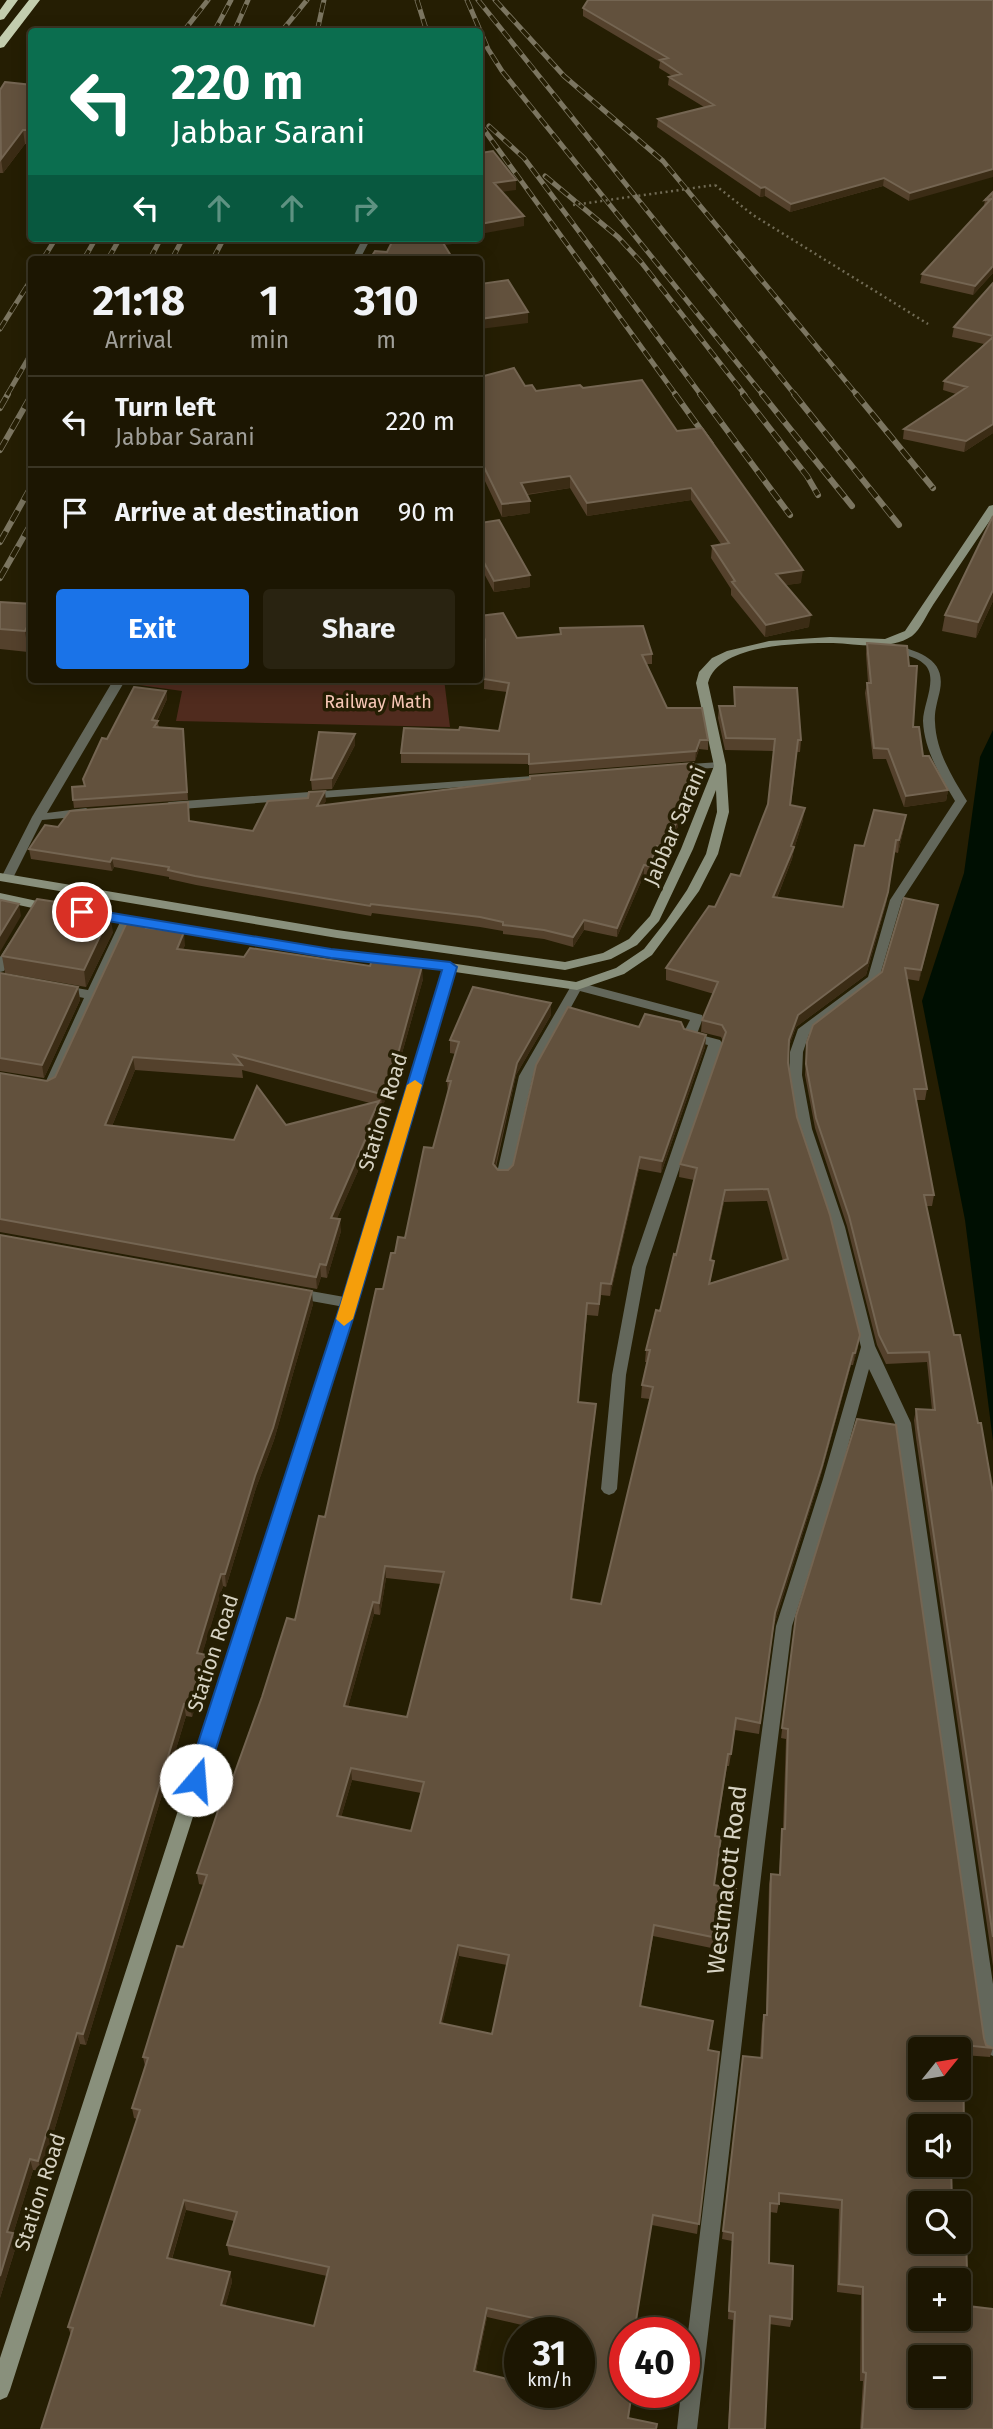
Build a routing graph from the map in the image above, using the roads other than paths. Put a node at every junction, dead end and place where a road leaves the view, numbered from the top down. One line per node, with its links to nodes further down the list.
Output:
1 (13, 0): 3 (highway)
2 (35, 0): 4 (highway)
3 (0, 18)
4 (0, 44)
5 (993, 508): 6 (street)
6 (886, 642): 8 (street); 30 (street)
7 (118, 683): 13 (street)
8 (720, 765): 9 (street); 14 (street, Jabbar Sarani); 23 (street, Jabbar Sarani)
9 (665, 768)
10 (557, 777): 11 (street)
11 (150, 808)
12 (95, 812): 13 (street)
13 (38, 817): 14 (street)
14 (3, 877): 15 (street)
15 (0, 890)
16 (0, 897): 17 (street, Jabbar Sarani)
17 (37, 905): 18 (street); 19 (street, Jabbar Sarani)
18 (30, 917)
19 (127, 920): 21 (street, Jabbar Sarani); 25 (street)
20 (23, 929): 22 (street)
21 (450, 967): 23 (street, Jabbar Sarani); 29 (street, Station Road)
22 (0, 968)
23 (577, 986): 27 (street); 31 (street)
24 (53, 988): 25 (street)
25 (92, 995): 26 (street)
26 (25, 1082)
27 (503, 1177)
28 (283, 1292): 29 (street)
29 (350, 1303): 33 (street, Station Road)
30 (868, 1348): 32 (street); 34 (street, Westmacott Road)
31 (609, 1489)
32 (993, 2046)
33 (0, 2390)
34 (687, 2429)

